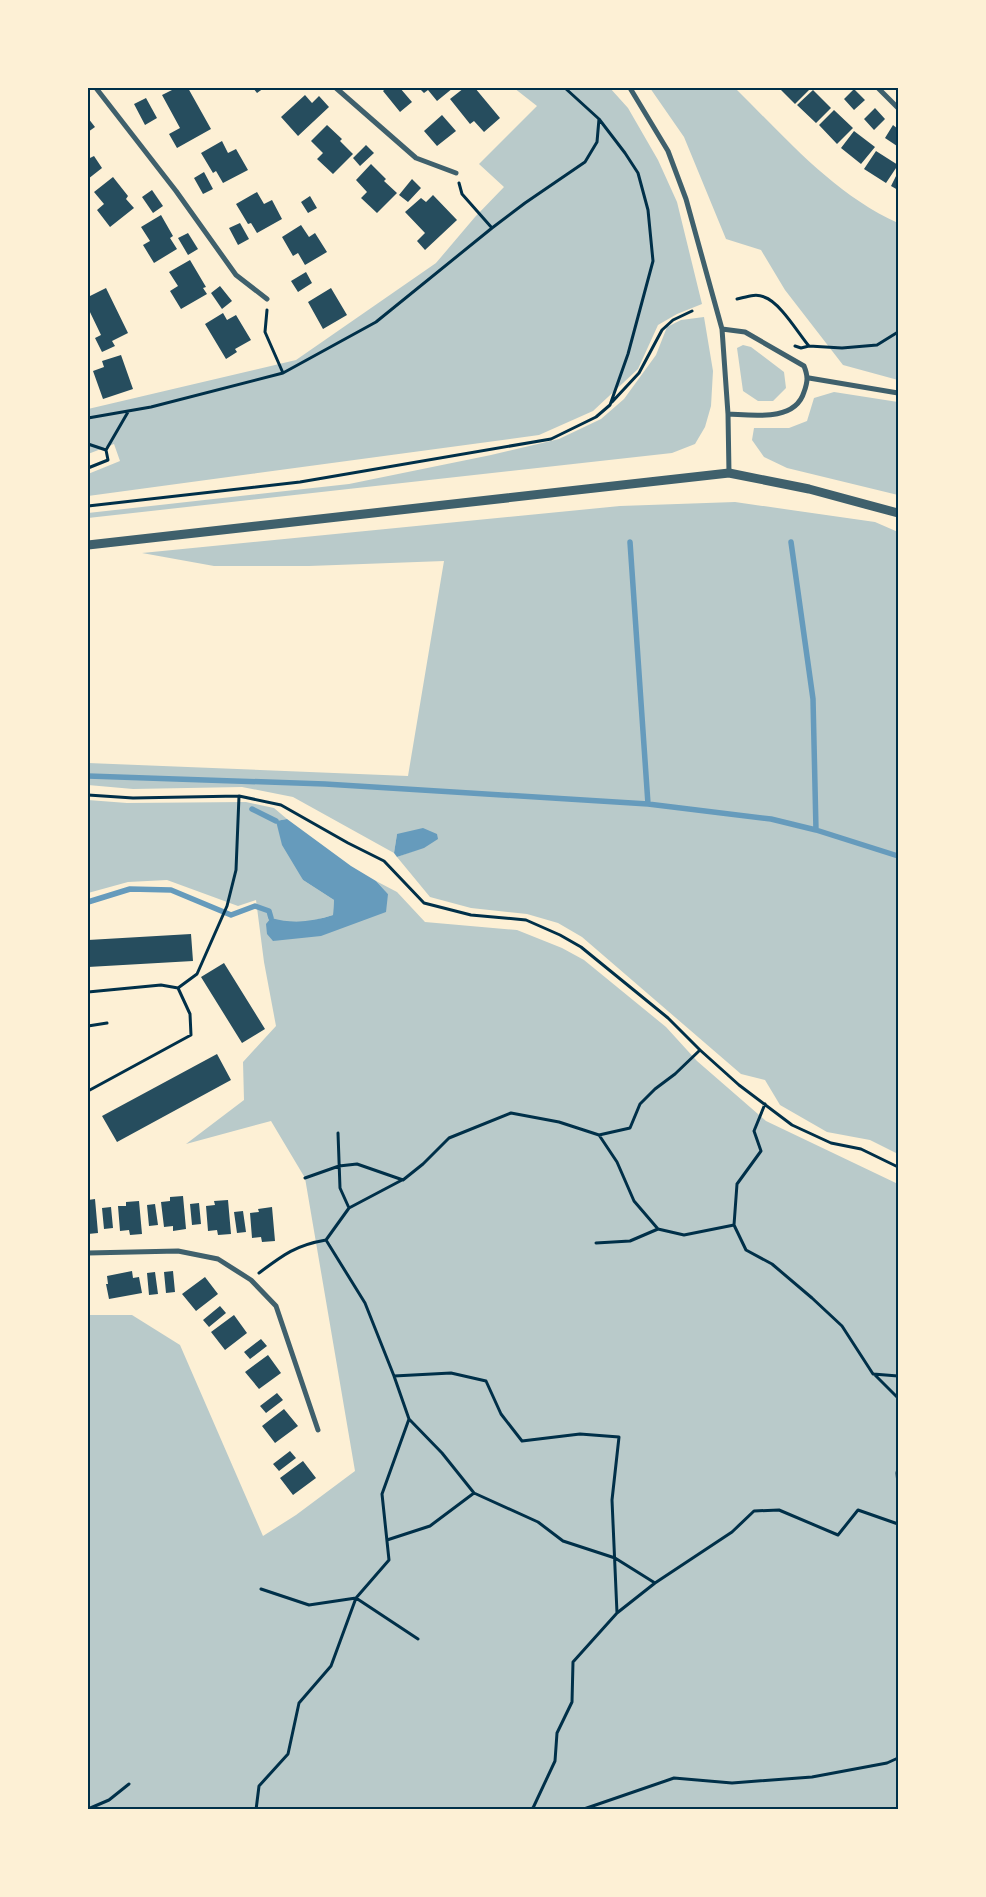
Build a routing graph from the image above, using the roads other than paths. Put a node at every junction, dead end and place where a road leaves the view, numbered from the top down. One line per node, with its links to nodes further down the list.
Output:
1 (96, 88): 7 (street)
2 (336, 88): 6 (street)
3 (630, 88): 8 (street)
4 (878, 88): 5 (street)
5 (898, 108)
6 (456, 173)
7 (267, 300)
8 (722, 329): 9 (street); 11 (street)
9 (809, 378): 10 (street); 11 (street)
10 (898, 393)
11 (728, 414): 12 (street)
12 (729, 473): 13 (street); 14 (street)
13 (898, 513)
14 (88, 545)
15 (88, 1253): 16 (street)
16 (318, 1430)

